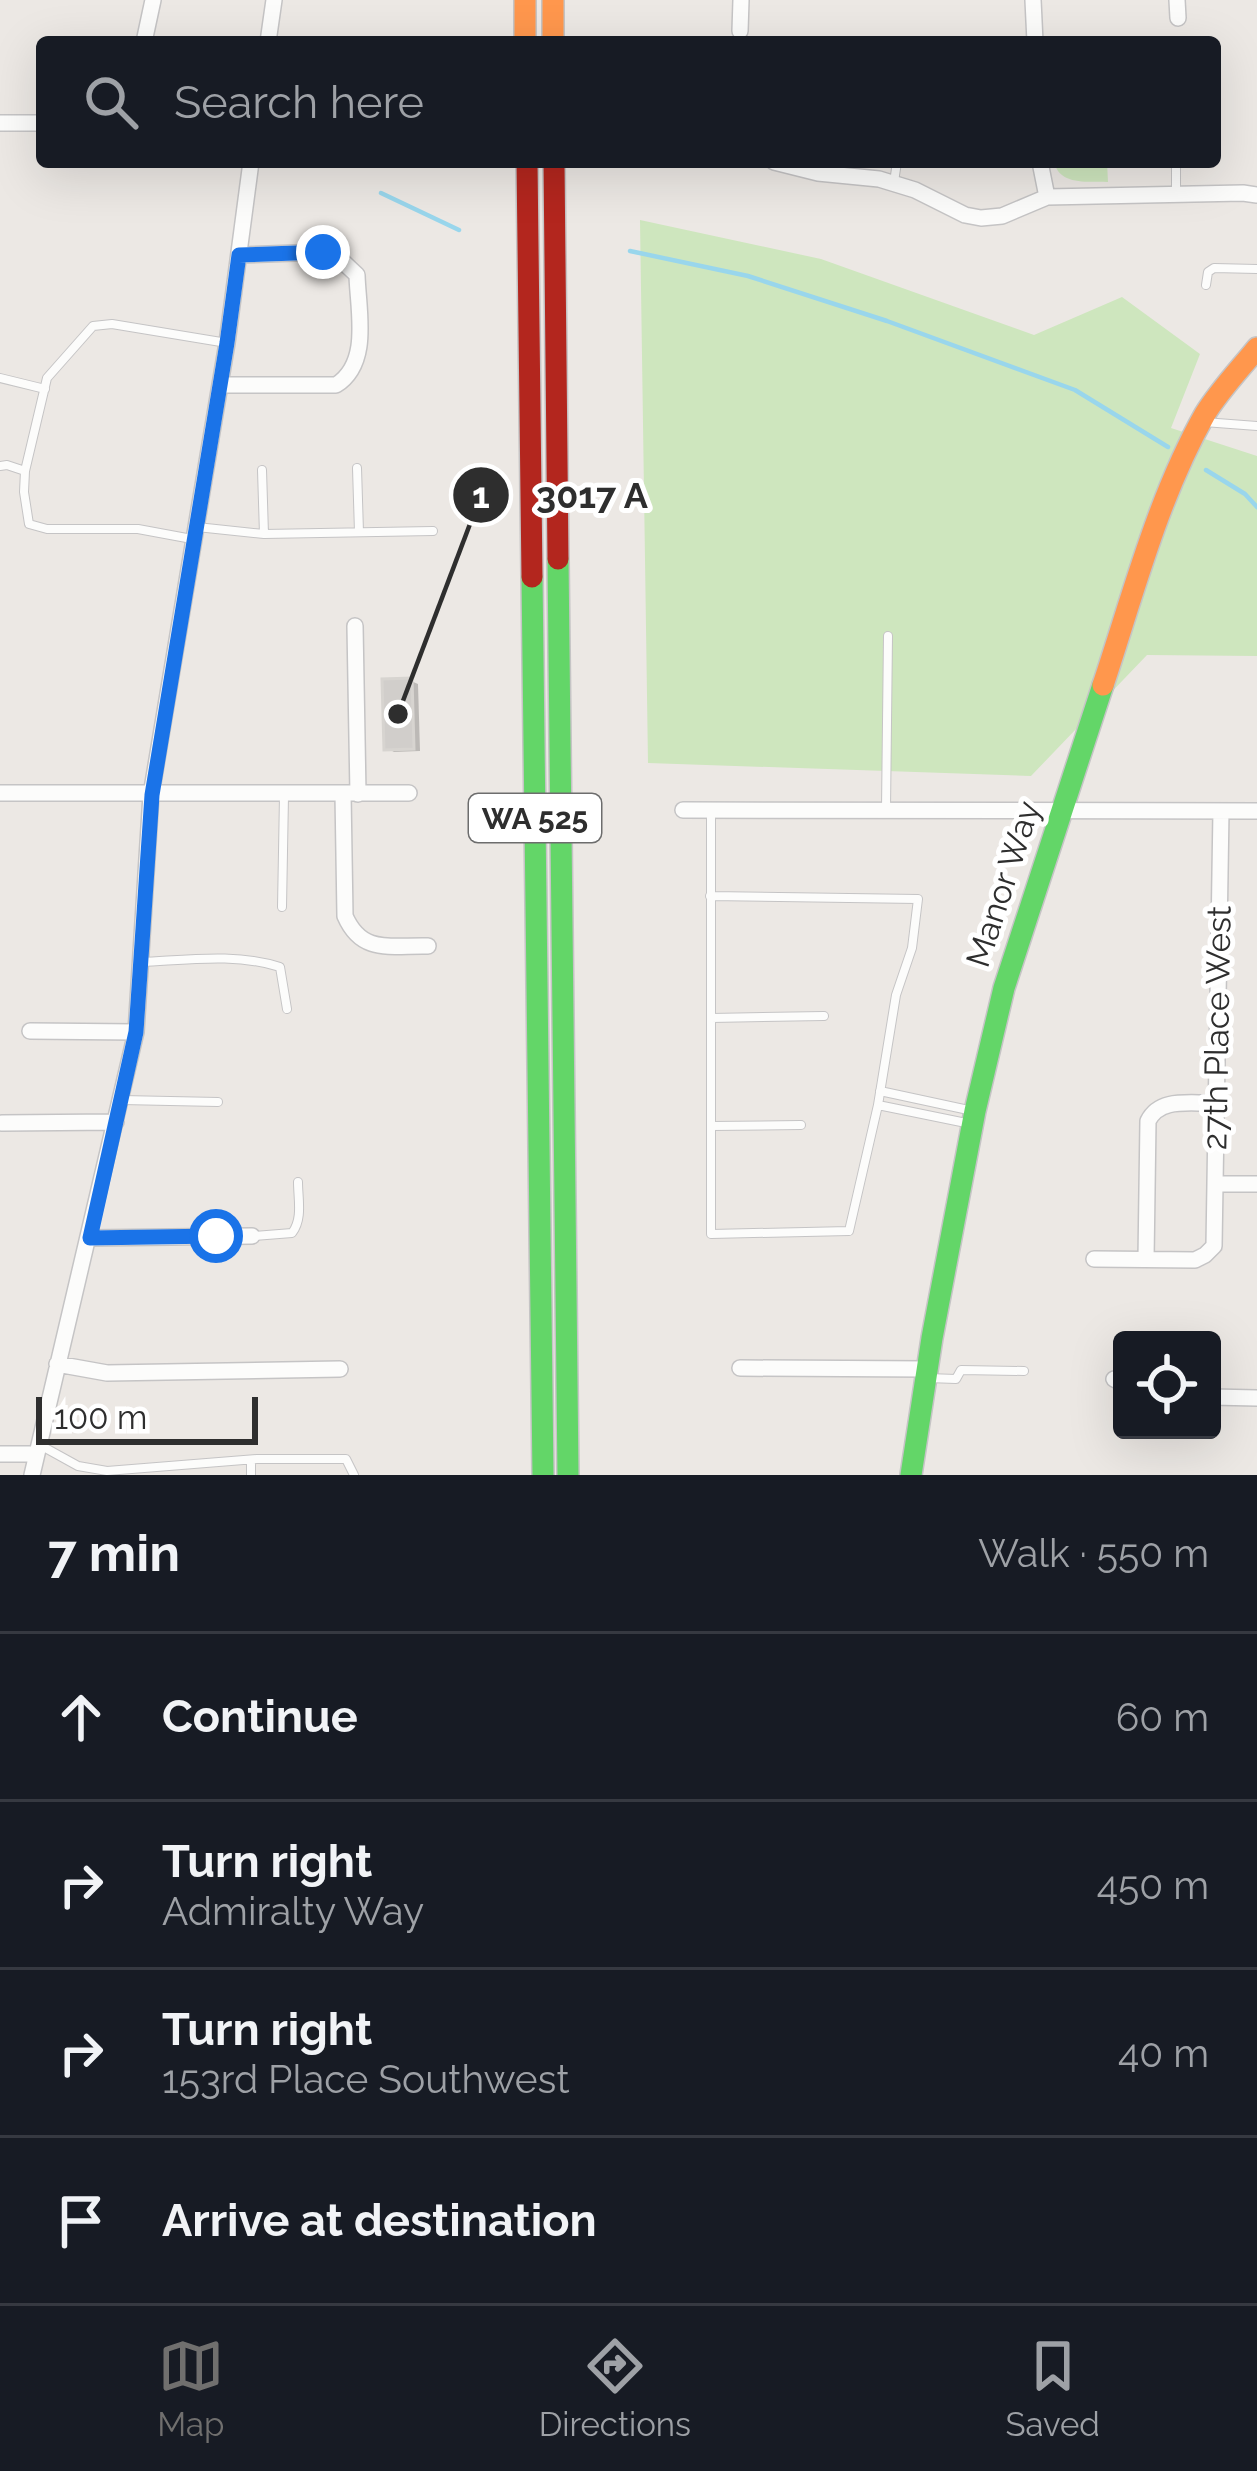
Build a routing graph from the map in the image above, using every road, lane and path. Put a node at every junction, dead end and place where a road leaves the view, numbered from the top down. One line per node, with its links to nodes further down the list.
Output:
1 (153, 0): 10 (street)
2 (274, 0): 11 (street)
3 (525, 0): 12 (main road)
4 (553, 0): 13 (main road)
5 (741, 0): 9 (street)
6 (1033, 0): 14 (street)
7 (1178, 0): 8 (street)
8 (1178, 19)
9 (740, 31)
10 (145, 36)
11 (269, 36)
12 (526, 36)
13 (553, 36)
14 (1035, 36)
15 (0, 123): 16 (street)
16 (36, 123)
17 (250, 168): 28 (street)
18 (527, 168): 99 (main road, WA 525)
19 (554, 168): 100 (main road, WA 525)
20 (798, 168): 24 (street)
21 (896, 168): 24 (lane)
22 (1041, 168): 27 (street)
23 (1176, 168): 25 (lane)
24 (893, 184): 27 (street)
25 (1176, 195): 26 (street); 27 (street)
26 (1257, 195)
27 (1047, 197)
28 (239, 255): 31 (street); 34 (street)
29 (1257, 269): 30 (lane)
30 (1206, 285)
31 (227, 343): 34 (street); 35 (lane)
32 (1257, 348): 36 (main road, Manor Way)
33 (0, 378): 35 (lane)
34 (220, 386): 44 (street)
35 (45, 388): 41 (lane)
36 (1202, 422): 37 (lane); 55 (main road, Manor Way)
37 (1257, 426)
38 (0, 466): 41 (lane)
39 (357, 468): 43 (lane)
40 (262, 470): 45 (lane)
41 (25, 471): 44 (lane)
42 (433, 531): 43 (lane)
43 (359, 532): 45 (lane)
44 (195, 533): 45 (lane); 52 (street)
45 (264, 534)
46 (355, 626): 50 (street)
47 (889, 636): 54 (lane)
48 (0, 793): 52 (street)
49 (284, 794): 50 (street); 52 (street); 60 (lane)
50 (351, 794): 51 (street); 61 (street)
51 (409, 794)
52 (152, 795): 62 (street)
53 (711, 808): 54 (street); 56 (street); 59 (lane)
54 (886, 808): 55 (street)
55 (1063, 809): 57 (street); 73 (main road, Manor Way)
56 (683, 810)
57 (1222, 811): 58 (street); 71 (street, 27th Place West)
58 (1257, 811)
59 (710, 896): 65 (lane); 68 (lane)
60 (281, 907)
61 (428, 946)
62 (141, 962): 63 (lane); 67 (street)
63 (287, 1009)
64 (824, 1016): 65 (lane)
65 (711, 1018): 77 (lane)
66 (30, 1031): 67 (street)
67 (136, 1032): 69 (street)
68 (880, 1091): 72 (lane); 73 (lane)
69 (121, 1100): 70 (lane); 74 (street)
70 (218, 1102)
71 (1214, 1103): 79 (street, 27th Place West); 84 (street)
72 (878, 1105): 73 (lane); 77 (lane)
73 (974, 1118): 89 (main road, Manor Way)
74 (116, 1122): 75 (street); 82 (street)
75 (2, 1123)
76 (801, 1125): 77 (lane)
77 (711, 1126)
78 (298, 1182): 81 (lane)
79 (1215, 1184): 80 (street); 84 (street, 27th Place West)
80 (1257, 1184)
81 (252, 1236): 82 (street)
82 (90, 1238): 85 (street)
83 (1094, 1259): 84 (street)
84 (1146, 1259)
85 (57, 1364): 87 (street); 92 (street)
86 (740, 1367): 89 (street)
87 (340, 1370)
88 (1024, 1371): 89 (lane)
89 (927, 1373): 101 (main road, Manor Way)
90 (1221, 1397): 91 (street)
91 (1257, 1398)
92 (37, 1449): 93 (street); 95 (lane); 96 (street)
93 (0, 1454)
94 (251, 1460): 95 (lane); 97 (lane); 98 (lane)
95 (90, 1472)
96 (32, 1475)
97 (251, 1475)
98 (354, 1475)
99 (543, 1475)
100 (568, 1475)
101 (911, 1475)

